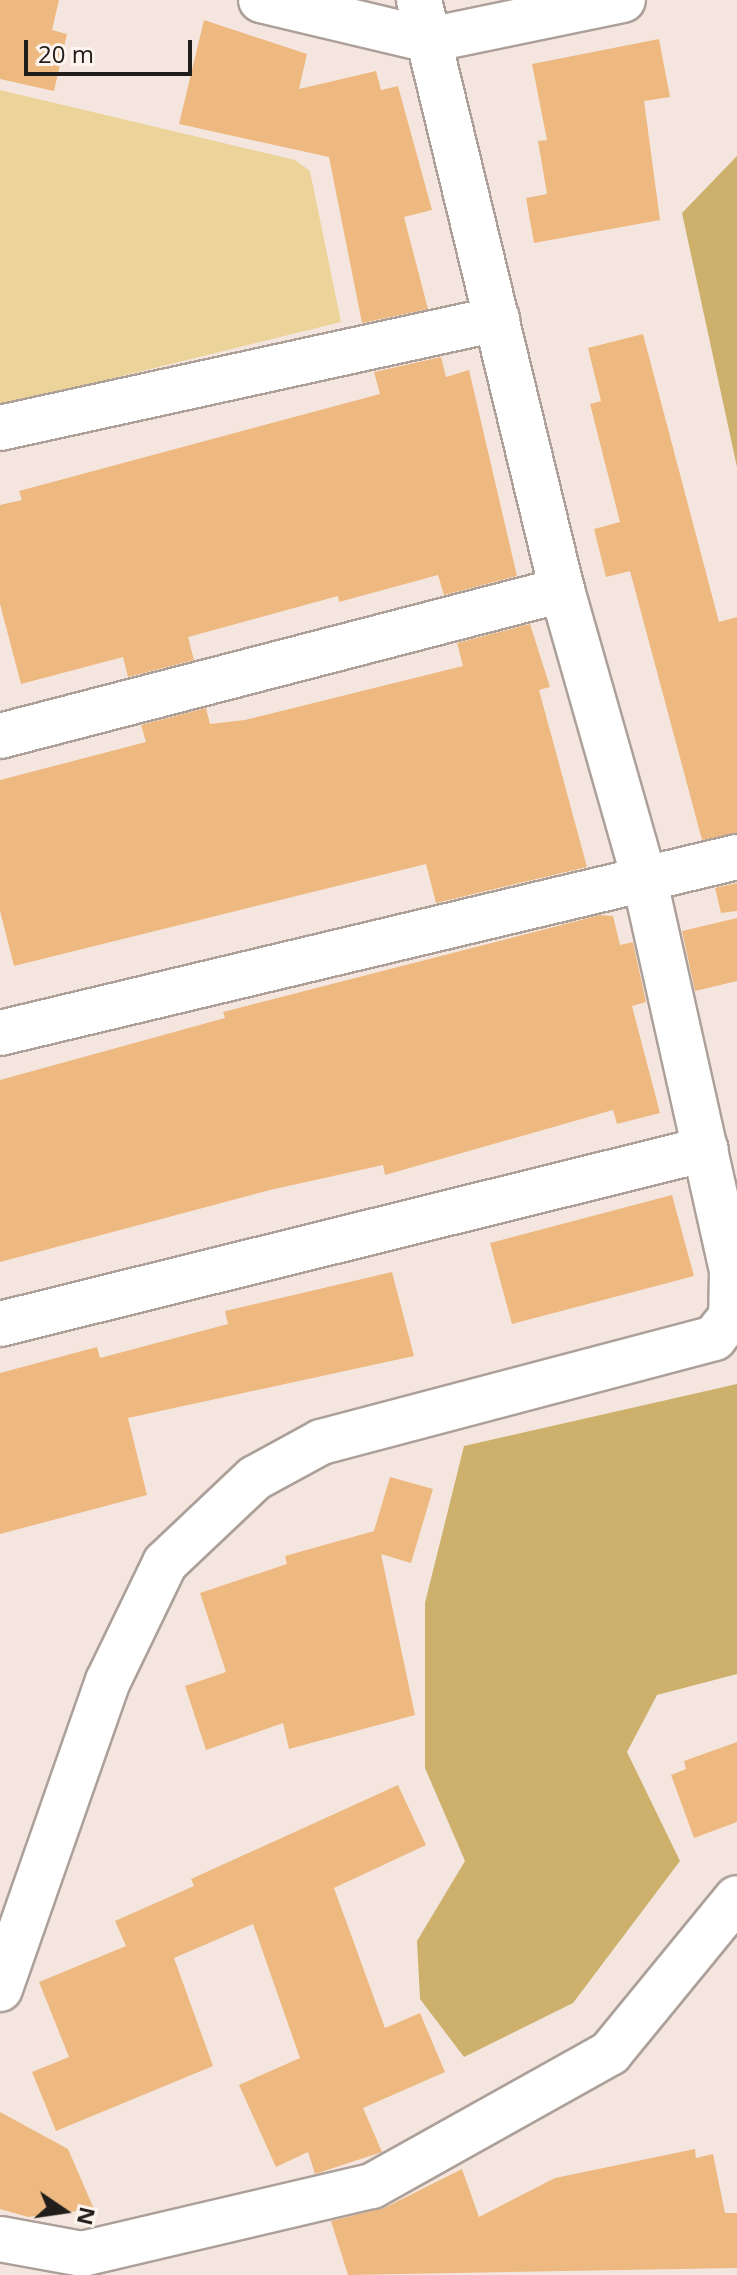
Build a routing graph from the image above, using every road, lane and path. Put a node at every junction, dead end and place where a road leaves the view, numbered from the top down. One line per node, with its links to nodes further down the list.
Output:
1 (261, 0): 3 (street)
2 (623, 0): 3 (street)
3 (424, 20): 4 (street)
4 (497, 319): 5 (street); 6 (street)
5 (0, 428)
6 (562, 590): 7 (street); 9 (street)
7 (0, 736)
8 (737, 857): 9 (street)
9 (644, 877): 10 (street); 11 (street)
10 (0, 1033)
11 (706, 1149): 12 (street); 13 (street)
12 (734, 1310): 15 (street)
13 (0, 1324)
14 (737, 1898): 17 (street)
15 (0, 1989)
16 (0, 2239): 17 (street)
17 (91, 2264)

